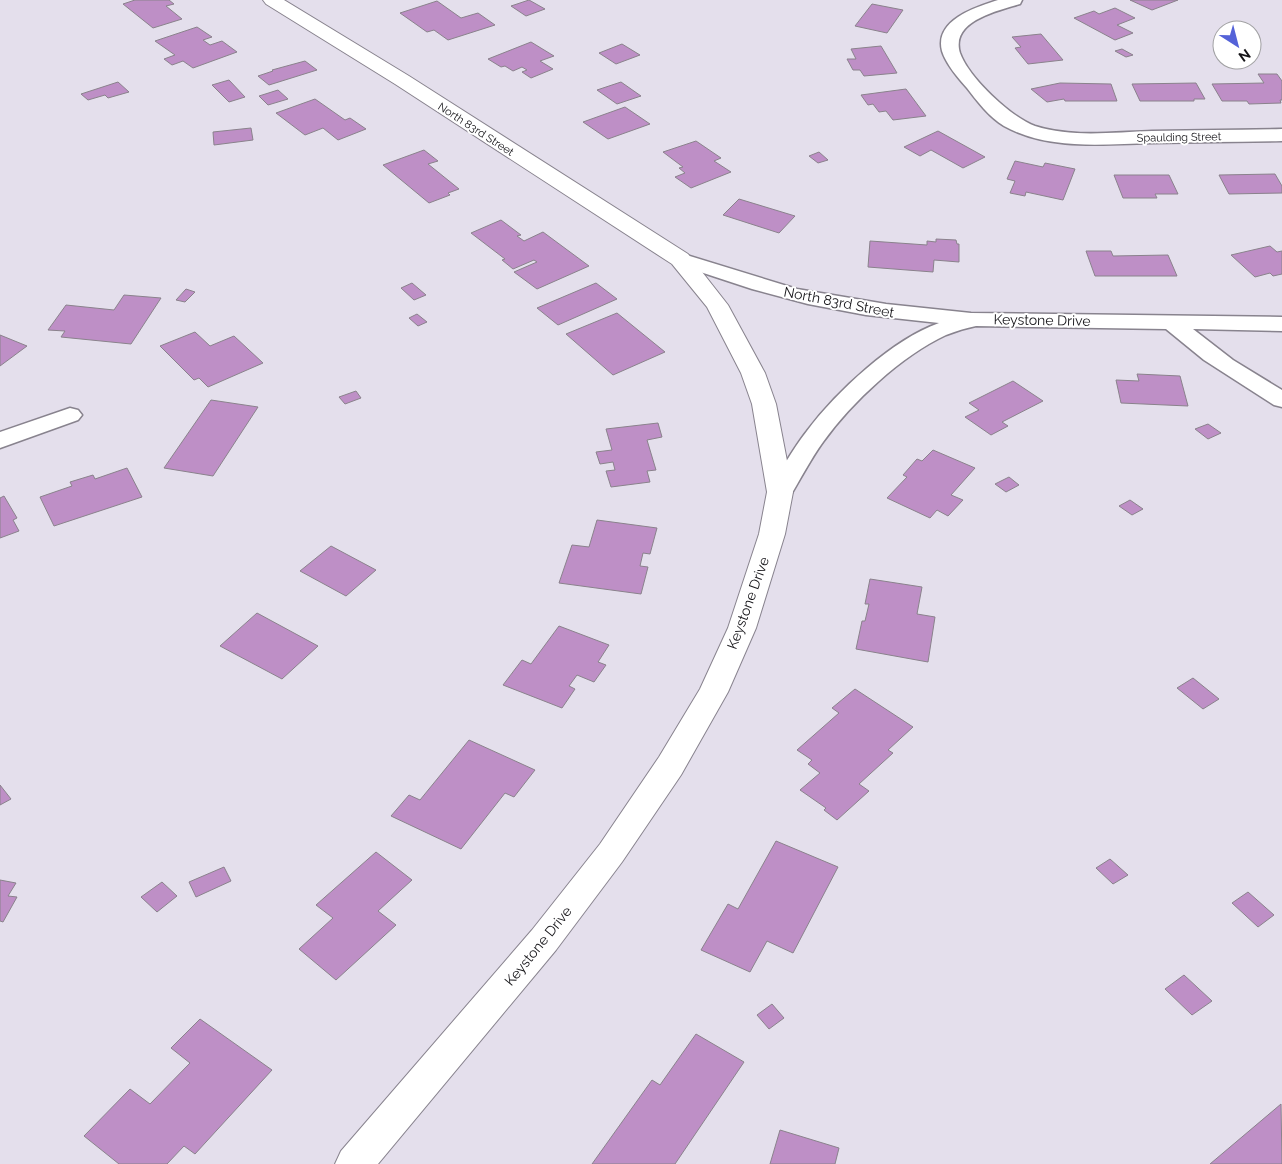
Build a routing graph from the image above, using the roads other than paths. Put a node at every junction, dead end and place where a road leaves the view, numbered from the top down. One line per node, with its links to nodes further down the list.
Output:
1 (272, 0): 4 (street, North 83rd Street)
2 (1014, 0): 3 (street, Spaulding Street)
3 (1282, 136)
4 (680, 259): 5 (street, North 83rd Street); 11 (street, North 83rd Street)
5 (974, 319): 6 (street, Keystone Drive); 11 (street, Keystone Drive)
6 (1173, 323): 7 (street, Keystone Drive); 8 (street)
7 (1282, 324)
8 (1282, 400)
9 (70, 415): 10 (street)
10 (0, 440)
11 (780, 492): 12 (street, Keystone Drive)
12 (354, 1164)

